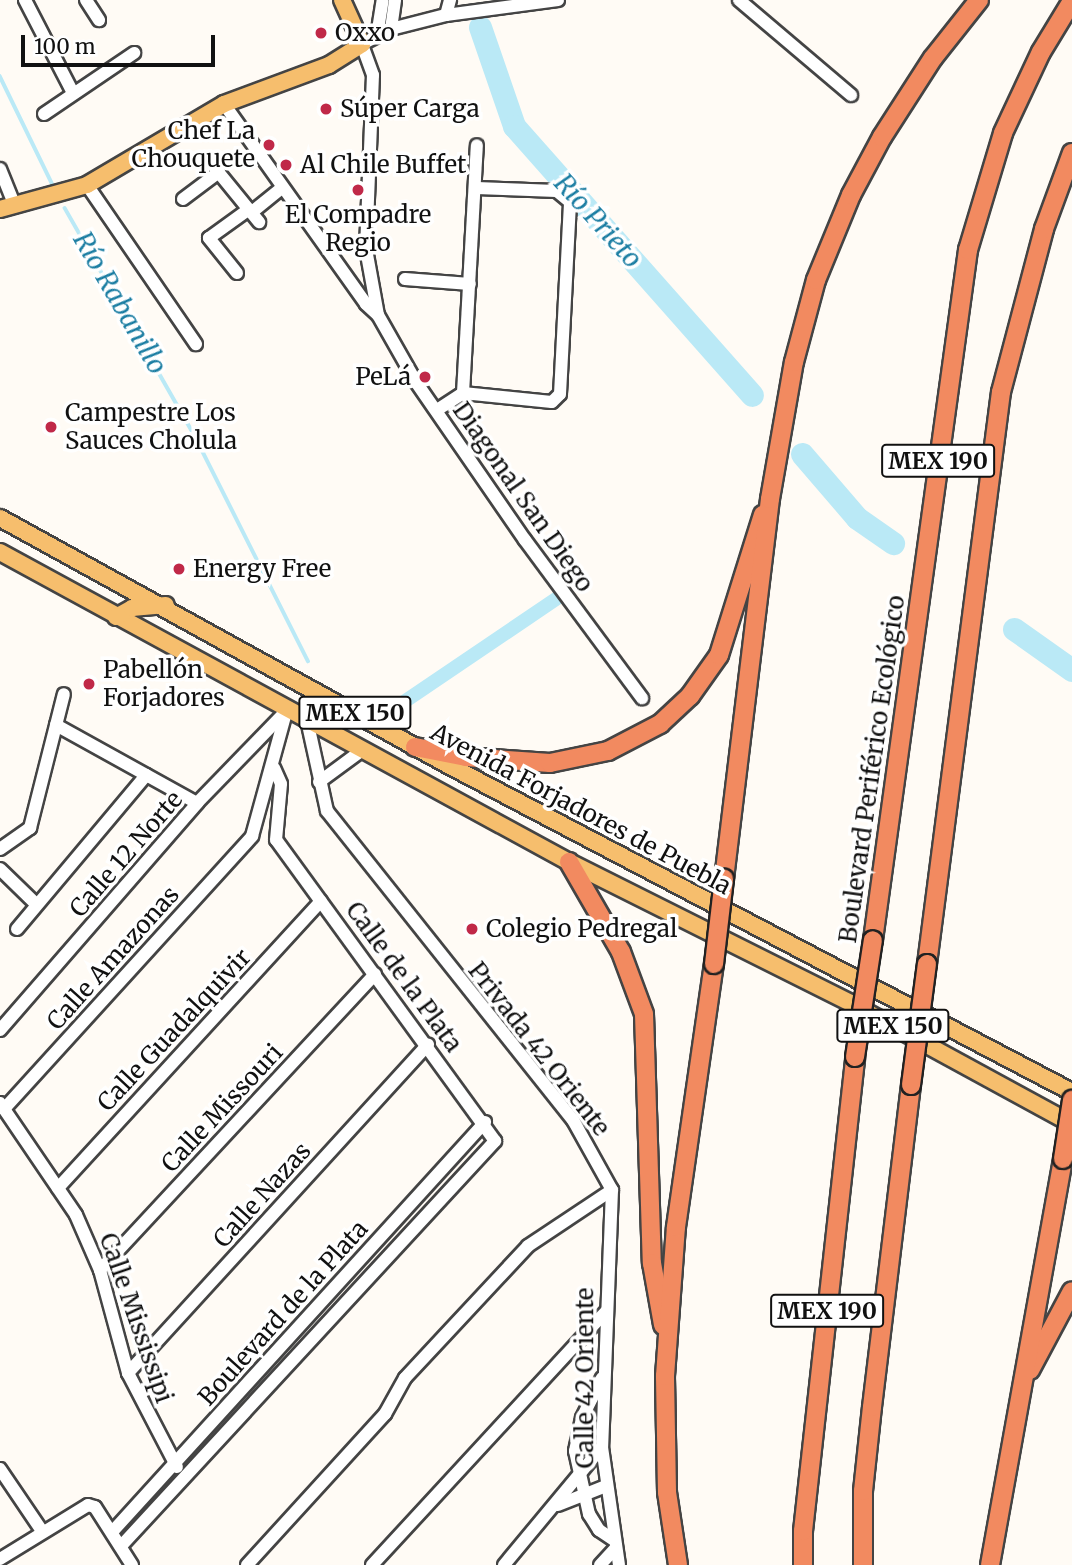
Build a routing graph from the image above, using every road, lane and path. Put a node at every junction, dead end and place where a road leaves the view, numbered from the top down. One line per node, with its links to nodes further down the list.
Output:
1 (25, 0): 17 (street)
2 (86, 0): 12 (street)
3 (342, 0): 15 (main road)
4 (383, 0): 14 (street)
5 (395, 0): 13 (street)
6 (450, 0): 11 (street)
7 (558, 0): 11 (street)
8 (739, 0): 18 (street)
9 (979, 0): 37 (highway)
10 (1072, 1): 99 (highway, Boulevard Periférico Ecológico / MEX 190, bridge)
11 (446, 15): 13 (street)
12 (99, 20)
13 (391, 29): 14 (street)
14 (377, 36): 15 (street)
15 (362, 44): 19 (main road); 33 (street, Diagonal San Diego)
16 (134, 53): 17 (street)
17 (74, 93): 20 (street)
18 (851, 95)
19 (224, 104): 24 (main road); 25 (street, Diagonal San Diego)
20 (44, 114)
21 (477, 145): 26 (street)
22 (1072, 153): 100 (highway, MEX 190, bridge)
23 (0, 169): 28 (street)
24 (87, 185): 28 (main road); 34 (street)
25 (282, 188): 29 (street); 33 (street, Diagonal San Diego)
26 (476, 188): 32 (street); 35 (street)
27 (183, 199): 29 (street)
28 (8, 208)
29 (253, 214): 30 (street)
30 (237, 273)
31 (405, 279): 32 (street)
32 (470, 284): 35 (street)
33 (378, 316): 36 (street, Diagonal San Diego)
34 (196, 344)
35 (463, 393): 36 (street)
36 (437, 410): 43 (street, Diagonal San Diego)
37 (770, 499): 47 (highway); 75 (highway, bridge)
38 (0, 518): 40 (main road, Avenida Forjadores de Puebla / MEX 150)
39 (0, 552): 41 (main road, Avenida Forjadores de Puebla / MEX 150)
40 (166, 606): 41 (main road); 47 (main road, Avenida Forjadores de Puebla / MEX 150)
41 (116, 617): 44 (main road, Avenida Forjadores de Puebla / MEX 150)
42 (64, 694): 46 (street)
43 (642, 698)
44 (287, 709): 45 (main road, Avenida Forjadores de Puebla / MEX 150); 49 (street); 52 (street, Calle 12 Norte)
45 (307, 720): 48 (main road, Avenida Forjadores de Puebla / MEX 150); 51 (street, Privada 42 Oriente)
46 (57, 725): 50 (street); 55 (street)
47 (415, 747): 64 (main road, Avenida Forjadores de Puebla / MEX 150)
48 (361, 751): 51 (street); 56 (main road, Avenida Forjadores de Puebla / MEX 150)
49 (274, 768): 53 (street); 54 (street)
50 (146, 775): 52 (street); 59 (street)
51 (319, 782): 71 (street, Privada 42 Oriente)
52 (198, 803): 62 (street, Calle 12 Norte)
53 (252, 836): 54 (street); 66 (street, Calle Amazonas)
54 (276, 840): 58 (street, Calle de la Plata)
55 (0, 849)
56 (569, 862): 68 (main road, Avenida Forjadores de Puebla / MEX 150); 75 (highway)
57 (0, 869): 59 (street)
58 (321, 901): 61 (street, Calle de la Plata); 70 (street, Calle Guadalquivir)
59 (36, 904): 60 (street)
60 (17, 929)
61 (375, 974): 63 (street, Calle de la Plata); 72 (street, Calle Missouri)
62 (0, 1030)
63 (428, 1045): 67 (street, Calle de la Plata); 76 (street, Calle Nazas)
64 (1072, 1092)
65 (1072, 1100): 78 (highway, bridge)
66 (2, 1106): 70 (street, Calle Mississipi)
67 (485, 1122): 69 (street, Calle de la Plata); 80 (street, Boulevard de la Plata)
68 (1072, 1124)
69 (495, 1141): 83 (street, Boulevard de la Plata)
70 (58, 1188): 72 (street, Calle Mississipi)
71 (612, 1190): 74 (street, Calle 42 Oriente); 92 (street)
72 (100, 1270): 76 (street, Calle Mississipi)
73 (1072, 1291): 78 (highway)
74 (606, 1311): 77 (street, Calle 42 Oriente); 94 (street)
75 (668, 1335): 98 (highway)
76 (128, 1373): 80 (street, Calle Mississipi)
77 (604, 1374): 79 (street, Calle 42 Oriente); 82 (street)
78 (1017, 1403): 101 (highway)
79 (602, 1447): 82 (street); 84 (street, Calle 42 Oriente)
80 (175, 1463): 83 (street, Calle Mississipi); 88 (street, Boulevard de la Plata)
81 (0, 1469): 87 (street)
82 (579, 1475): 85 (street); 86 (street)
83 (183, 1479): 90 (street, Boulevard de la Plata)
84 (606, 1486): 85 (street); 89 (street, Calle 42 Oriente)
85 (584, 1495): 86 (street); 89 (street)
86 (558, 1505): 95 (street)
87 (42, 1531): 88 (street); 91 (street)
88 (113, 1531): 90 (street)
89 (615, 1544): 96 (street); 97 (street, Calle 42 Oriente)
90 (122, 1545): 93 (street)
91 (0, 1559)
92 (243, 1564)
93 (132, 1565)
94 (372, 1565)
95 (505, 1565)
96 (600, 1565)
97 (619, 1565)
98 (678, 1565)
99 (803, 1565)
100 (863, 1565)
101 (990, 1565)

